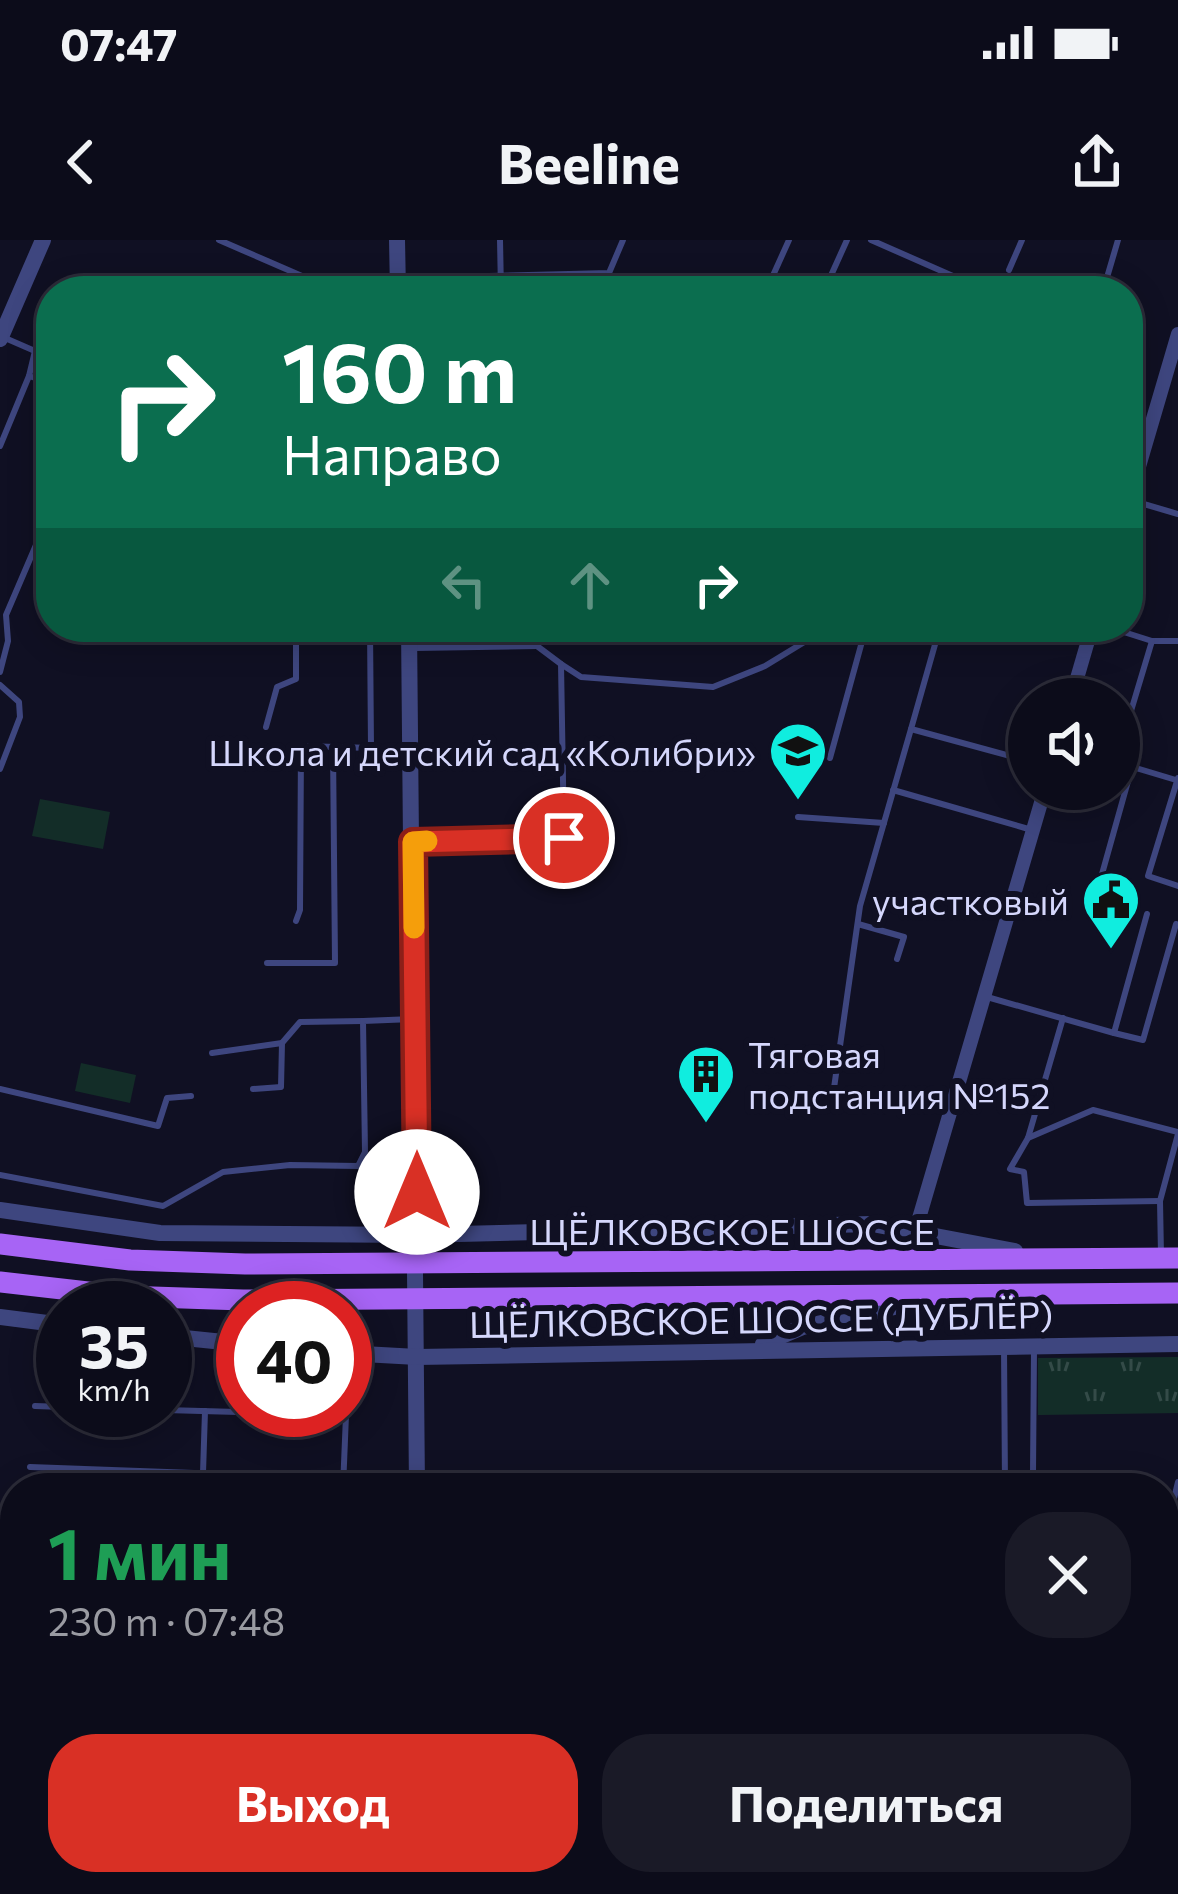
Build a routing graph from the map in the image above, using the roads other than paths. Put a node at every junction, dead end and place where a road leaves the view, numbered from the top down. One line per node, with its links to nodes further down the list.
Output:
1 (43, 240): 22 (street)
2 (219, 240): 13 (lane)
3 (397, 240): 14 (street)
4 (500, 240): 15 (lane)
5 (623, 240): 12 (lane)
6 (789, 240): 17 (lane)
7 (847, 240): 18 (lane)
8 (871, 240): 19 (lane)
9 (1022, 240): 11 (lane)
10 (1118, 240): 20 (lane)
11 (1009, 270)
12 (609, 273): 15 (lane); 16 (lane)
13 (302, 276)
14 (398, 276)
15 (500, 276)
16 (608, 276)
17 (773, 276)
18 (831, 276)
19 (952, 276)
20 (1107, 276)
21 (1178, 334): 27 (street)
22 (0, 337): 23 (lane)
23 (35, 351): 24 (lane)
24 (28, 376): 25 (lane); 26 (lane)
25 (36, 378)
26 (0, 446)
27 (1143, 454)
28 (1143, 505): 29 (lane)
29 (1178, 514)
30 (36, 545): 45 (lane)
31 (1143, 638): 32 (lane)
32 (1152, 641): 33 (lane); 47 (lane)
33 (1178, 641)
34 (296, 642): 49 (lane)
35 (370, 642): 52 (lane)
36 (410, 642): 43 (street)
37 (537, 642): 42 (lane)
38 (804, 642): 44 (lane)
39 (862, 642): 55 (lane)
40 (936, 642): 50 (lane)
41 (1088, 642): 46 (street)
42 (537, 646): 43 (lane); 44 (lane)
43 (410, 648): 53 (street)
44 (561, 664): 65 (lane)
45 (0, 672)
46 (1077, 678)
47 (1140, 681)
48 (0, 686): 57 (lane)
49 (266, 727)
50 (911, 729): 54 (lane); 59 (lane)
51 (333, 747): 52 (lane); 69 (lane); 73 (lane)
52 (371, 748): 53 (lane)
53 (411, 749): 65 (street)
54 (1008, 755)
55 (830, 758)
56 (1140, 768): 58 (lane)
57 (0, 769)
58 (1177, 779): 67 (lane)
59 (893, 790): 63 (lane); 64 (lane)
60 (1038, 810): 64 (street)
61 (1120, 810): 66 (lane)
62 (798, 817): 63 (lane)
63 (884, 823): 70 (lane)
64 (1032, 830): 74 (street)
65 (413, 842): 75 (street)
66 (1102, 874)
67 (1178, 886)
68 (1148, 914): 78 (lane)
69 (296, 921)
70 (858, 924): 72 (lane); 81 (lane)
71 (1176, 924): 78 (lane)
72 (897, 959)
73 (267, 963)
74 (984, 996): 76 (lane); 90 (street)
75 (416, 1018): 77 (lane); 92 (street)
76 (1063, 1018): 78 (lane); 86 (lane)
77 (363, 1021): 79 (lane); 87 (lane)
78 (1114, 1033)
79 (282, 1043): 80 (lane); 83 (lane)
80 (212, 1053)
81 (834, 1088)
82 (0, 1089): 84 (lane)
83 (253, 1089)
84 (191, 1096)
85 (1178, 1133): 86 (lane); 88 (lane)
86 (1028, 1138): 88 (lane)
87 (0, 1175)
88 (1160, 1201): 95 (lane)
89 (0, 1210): 92 (street, ЩЁЛКОВСКОЕ ШОССЕ (ДУБЛЁР))
90 (914, 1232): 92 (street, ЩЁЛКОВСКОЕ ШОССЕ (ДУБЛЁР)); 96 (street, ЩЁЛКОВСКОЕ ШОССЕ (ДУБЛЁР))
91 (0, 1234): 94 (street)
92 (417, 1235): 97 (street)
93 (0, 1244): 94 (main road, ЩЁЛКОВСКОЕ ШОССЕ)
94 (32, 1249): 97 (main road, ЩЁЛКОВСКОЕ ШОССЕ)
95 (1170, 1258): 96 (main road, ЩЁЛКОВСКОЕ ШОССЕ)
96 (1079, 1259): 97 (main road, ЩЁЛКОВСКОЕ ШОССЕ)
97 (417, 1265): 101 (street)
98 (0, 1282): 101 (main road, ЩЁЛКОВСКОЕ ШОССЕ)
99 (1178, 1293): 100 (main road, ЩЁЛКОВСКОЕ ШОССЕ)
100 (941, 1297): 101 (main road, ЩЁЛКОВСКОЕ ШОССЕ); 107 (street)
101 (417, 1300): 109 (street)
102 (0, 1317): 103 (street)
103 (36, 1322)
104 (1178, 1344): 106 (street, ЩЁЛКОВСКОЕ ШОССЕ (ДУБЛЁР))
105 (1004, 1346): 106 (street, ЩЁЛКОВСКОЕ ШОССЕ (ДУБЛЁР)); 107 (street, ЩЁЛКОВСКОЕ ШОССЕ (ДУБЛЁР)); 117 (lane)
106 (1034, 1346): 118 (lane)
107 (751, 1349): 109 (street, ЩЁЛКОВСКОЕ ШОССЕ (ДУБЛЁР))
108 (372, 1354): 109 (street, ЩЁЛКОВСКОЕ ШОССЕ (ДУБЛЁР))
109 (417, 1357): 116 (street)
110 (192, 1411): 111 (lane)
111 (206, 1411): 114 (lane); 115 (lane)
112 (30, 1467): 113 (lane)
113 (178, 1473)
114 (203, 1473)
115 (344, 1473)
116 (417, 1473)
117 (1005, 1473)
118 (1033, 1473)
119 (1033, 1473): 120 (lane)
120 (1065, 1473)

